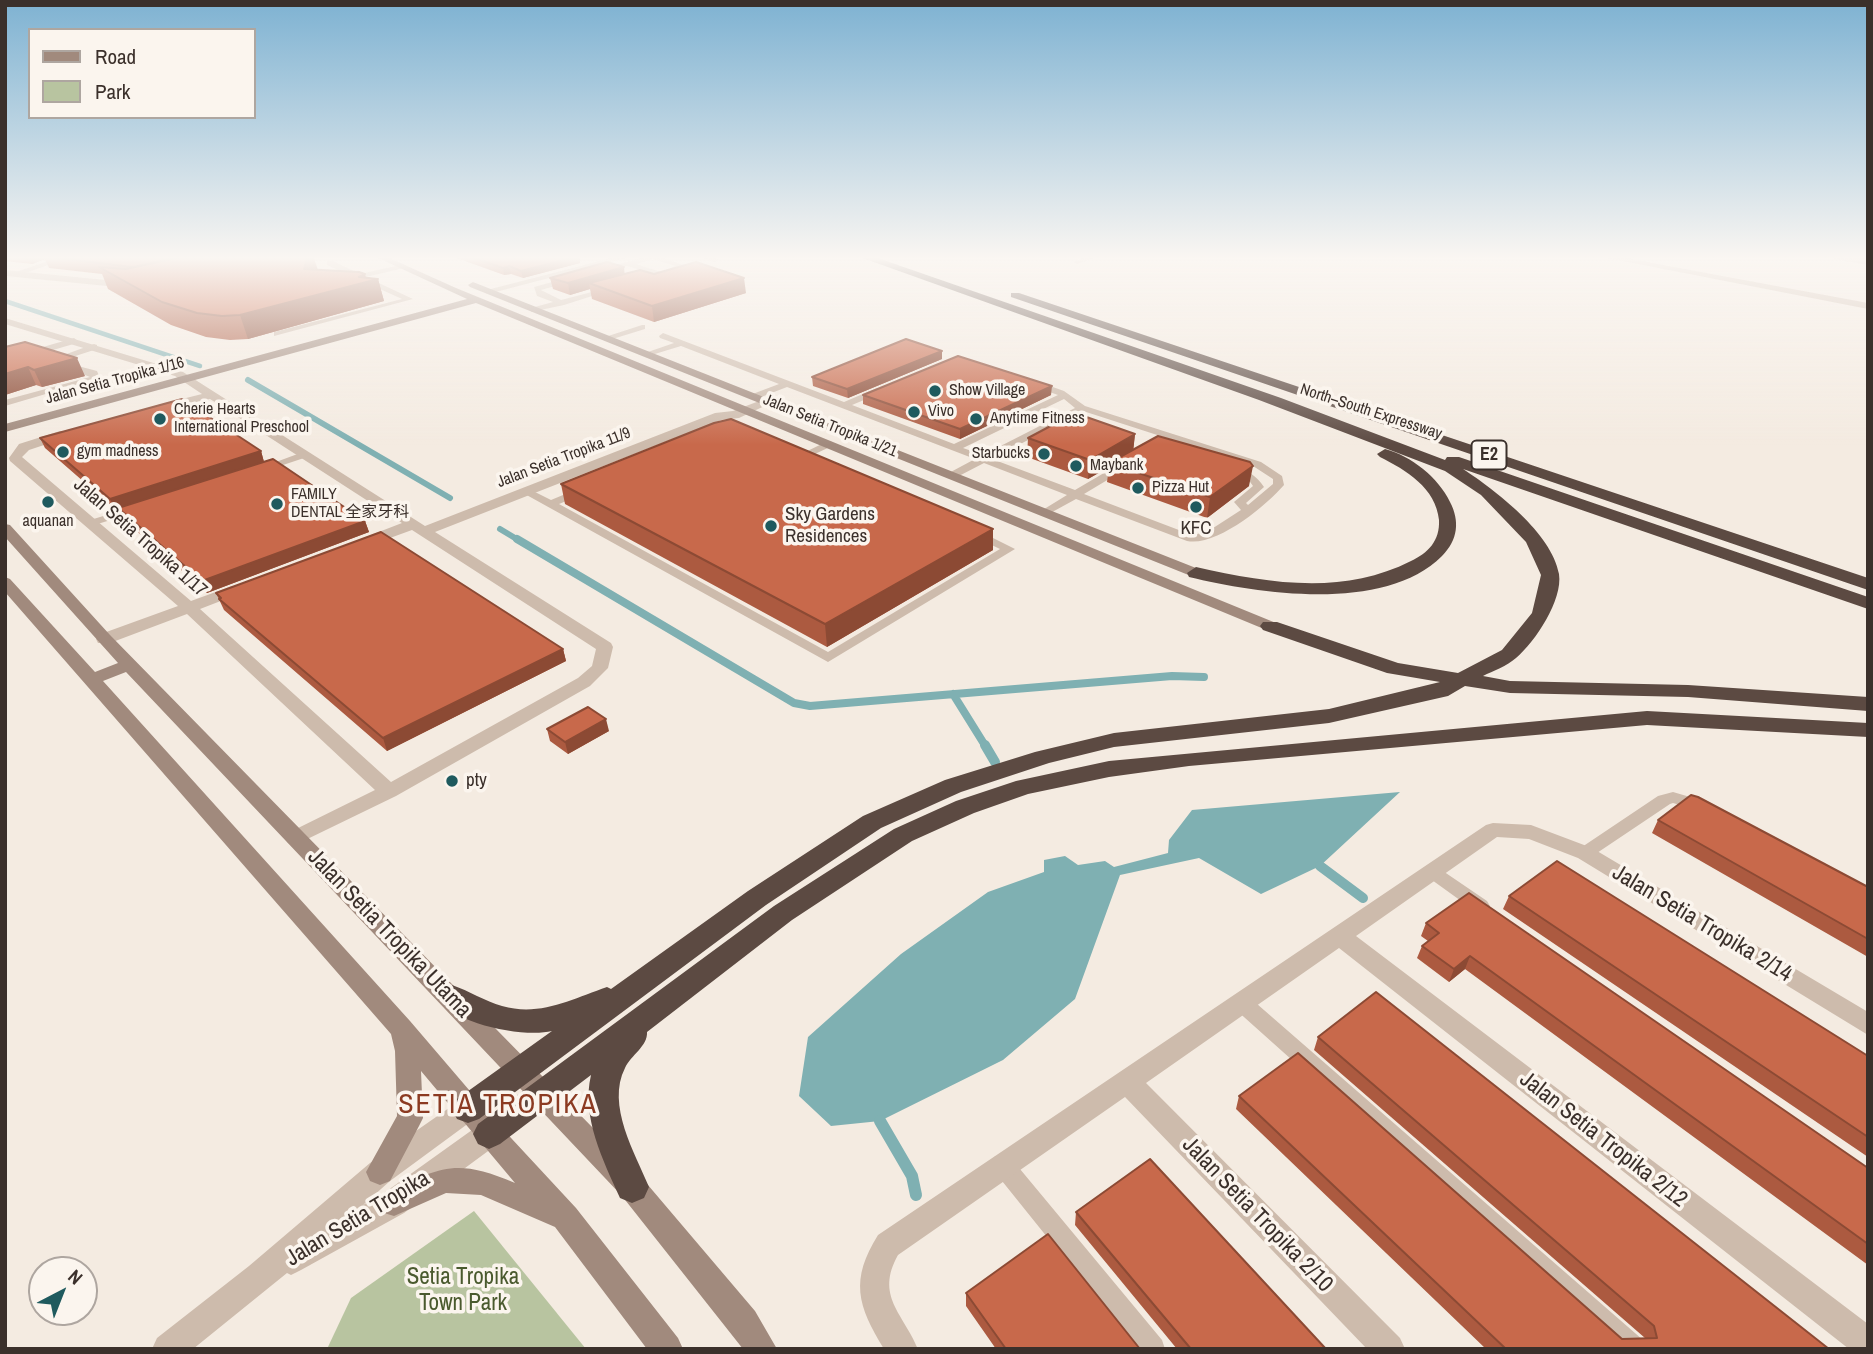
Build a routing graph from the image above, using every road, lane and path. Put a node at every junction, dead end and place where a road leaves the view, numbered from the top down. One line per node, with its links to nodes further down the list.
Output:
1 (333, 319): 9 (lane)
2 (392, 319): 20 (street, Jalan Setia Tropika 1/16)
3 (525, 319): 31 (street, Jalan Setia Tropika 1/21)
4 (558, 319): 12 (street, Jalan Setia Tropika 1/21)
5 (1041, 319): 11 (highway, North–South Expressway / E2)
6 (1087, 319): 68 (highway, North–South Expressway / E2)
7 (5, 321): 13 (street)
8 (642, 327): 12 (lane)
9 (277, 334)
10 (663, 336): 14 (lane)
11 (1088, 336): 28 (highway, North–South Expressway / E2); 65 (highway)
12 (606, 338): 17 (street, Jalan Setia Tropika 1/21)
13 (74, 341): 15 (street); 16 (lane)
14 (682, 343): 17 (lane); 22 (lane)
15 (94, 347): 18 (lane); 20 (street)
16 (33, 353): 18 (lane); 19 (lane)
17 (648, 355): 27 (street, Jalan Setia Tropika 1/21)
18 (54, 360): 30 (lane)
19 (5, 361)
20 (183, 376): 25 (street); 37 (street, Jalan Setia Tropika 1/16); 40 (street, Jalan Setia Tropika 1/16)
21 (1025, 380): 26 (lane)
22 (786, 384): 24 (lane); 27 (lane)
23 (892, 385): 32 (lane)
24 (800, 389): 29 (lane); 32 (lane)
25 (209, 395): 35 (street); 45 (street)
26 (1065, 395): 33 (lane); 44 (lane)
27 (753, 397): 29 (street, Jalan Setia Tropika 1/21); 31 (street)
28 (1264, 397): 69 (highway, North–South Expressway / E2); 85 (highway)
29 (767, 402): 34 (street); 53 (street, Jalan Setia Tropika 1/21)
30 (5, 403)
31 (733, 405): 34 (street, Jalan Setia Tropika 1/21); 36 (street)
32 (842, 406): 44 (lane)
33 (1083, 408): 38 (lane); 42 (lane)
34 (746, 411): 36 (street); 43 (street, Jalan Setia Tropika 1/21)
35 (144, 413)
36 (719, 416): 52 (street, Jalan Setia Tropika 11/9)
37 (5, 419)
38 (1058, 421): 39 (lane); 49 (lane)
39 (1070, 425)
40 (5, 428)
41 (78, 431): 60 (street, Jalan Setia Tropika 1/17)
42 (1172, 436): 47 (lane); 58 (lane)
43 (828, 444): 48 (lane); 71 (street, Jalan Setia Tropika 1/21)
44 (953, 449): 49 (lane)
45 (303, 455): 51 (lane); 62 (street)
46 (1137, 457): 55 (lane)
47 (1193, 457)
48 (798, 458)
49 (981, 460): 53 (lane); 55 (lane)
50 (1229, 469): 58 (lane)
51 (250, 472)
52 (565, 476): 54 (street, Jalan Setia Tropika 11/9); 56 (lane)
53 (950, 476): 59 (street, Jalan Setia Tropika 1/21)
54 (527, 491): 56 (lane); 62 (street, Jalan Setia Tropika 11/9)
55 (1075, 495): 58 (lane); 59 (lane)
56 (551, 504): 63 (lane)
57 (144, 506): 60 (lane)
58 (1247, 511)
59 (1045, 513): 65 (street, Jalan Setia Tropika 1/21)
60 (91, 523): 70 (street, Jalan Setia Tropika 1/17)
61 (5, 528): 72 (street, Jalan Setia Tropika Utama)
62 (416, 528): 64 (street, Jalan Setia Tropika 11/9); 77 (street)
63 (970, 531)
64 (346, 549)
65 (1196, 573)
66 (5, 582): 74 (street)
67 (254, 583): 70 (street)
68 (1868, 584)
69 (1868, 603)
70 (189, 607): 72 (street); 77 (street, Jalan Setia Tropika 1/17)
71 (1270, 626): 75 (highway)
72 (104, 639): 73 (street, Jalan Setia Tropika Utama)
73 (128, 666): 74 (street); 79 (street, Jalan Setia Tropika Utama)
74 (91, 680): 88 (street)
75 (1868, 704)
76 (1868, 730): 85 (highway)
77 (389, 791): 79 (street)
78 (1722, 817): 80 (lane)
79 (295, 838): 84 (street, Jalan Setia Tropika Utama)
80 (1585, 853): 81 (street, Jalan Setia Tropika 2/14); 87 (street, Jalan Setia Tropika 2/14)
81 (1431, 871): 82 (lane); 83 (street, Jalan Setia Tropika 2/14)
82 (1500, 919)
83 (1338, 935): 86 (street, Jalan Setia Tropika 2/14); 100 (street, Jalan Setia Tropika 2/12)
84 (452, 997): 85 (highway); 89 (street, Jalan Setia Tropika Utama)
85 (646, 997): 89 (highway); 91 (highway); 96 (highway)
86 (1242, 1003): 90 (street, Jalan Setia Tropika 2/14); 107 (lane)
87 (1868, 1025)
88 (401, 1028): 92 (street); 95 (street)
89 (520, 1072): 91 (street, Jalan Setia Tropika Utama); 92 (highway)
90 (1126, 1080): 94 (street, Jalan Setia Tropika 2/14); 106 (street, Jalan Setia Tropika 2/10)
91 (542, 1095): 93 (highway); 96 (street, Jalan Setia Tropika Utama)
92 (468, 1109): 93 (street); 95 (street, Jalan Setia Tropika)
93 (489, 1134): 97 (street, Jalan Setia Tropika); 98 (street)
94 (1003, 1164): 104 (street, Jalan Setia Tropika 2/14); 105 (lane)
95 (380, 1172): 99 (street, Jalan Setia Tropika)
96 (632, 1187): 103 (street, Jalan Setia Tropika Utama)
97 (394, 1203): 98 (street); 99 (street, Jalan Setia Tropika)
98 (566, 1218): 102 (street)
99 (260, 1277): 101 (street, Jalan Setia Tropika)
100 (1868, 1345)
101 (168, 1349)
102 (667, 1349)
103 (761, 1349)
104 (902, 1349)
105 (1153, 1349)
106 (1389, 1349)
107 (1634, 1349)

